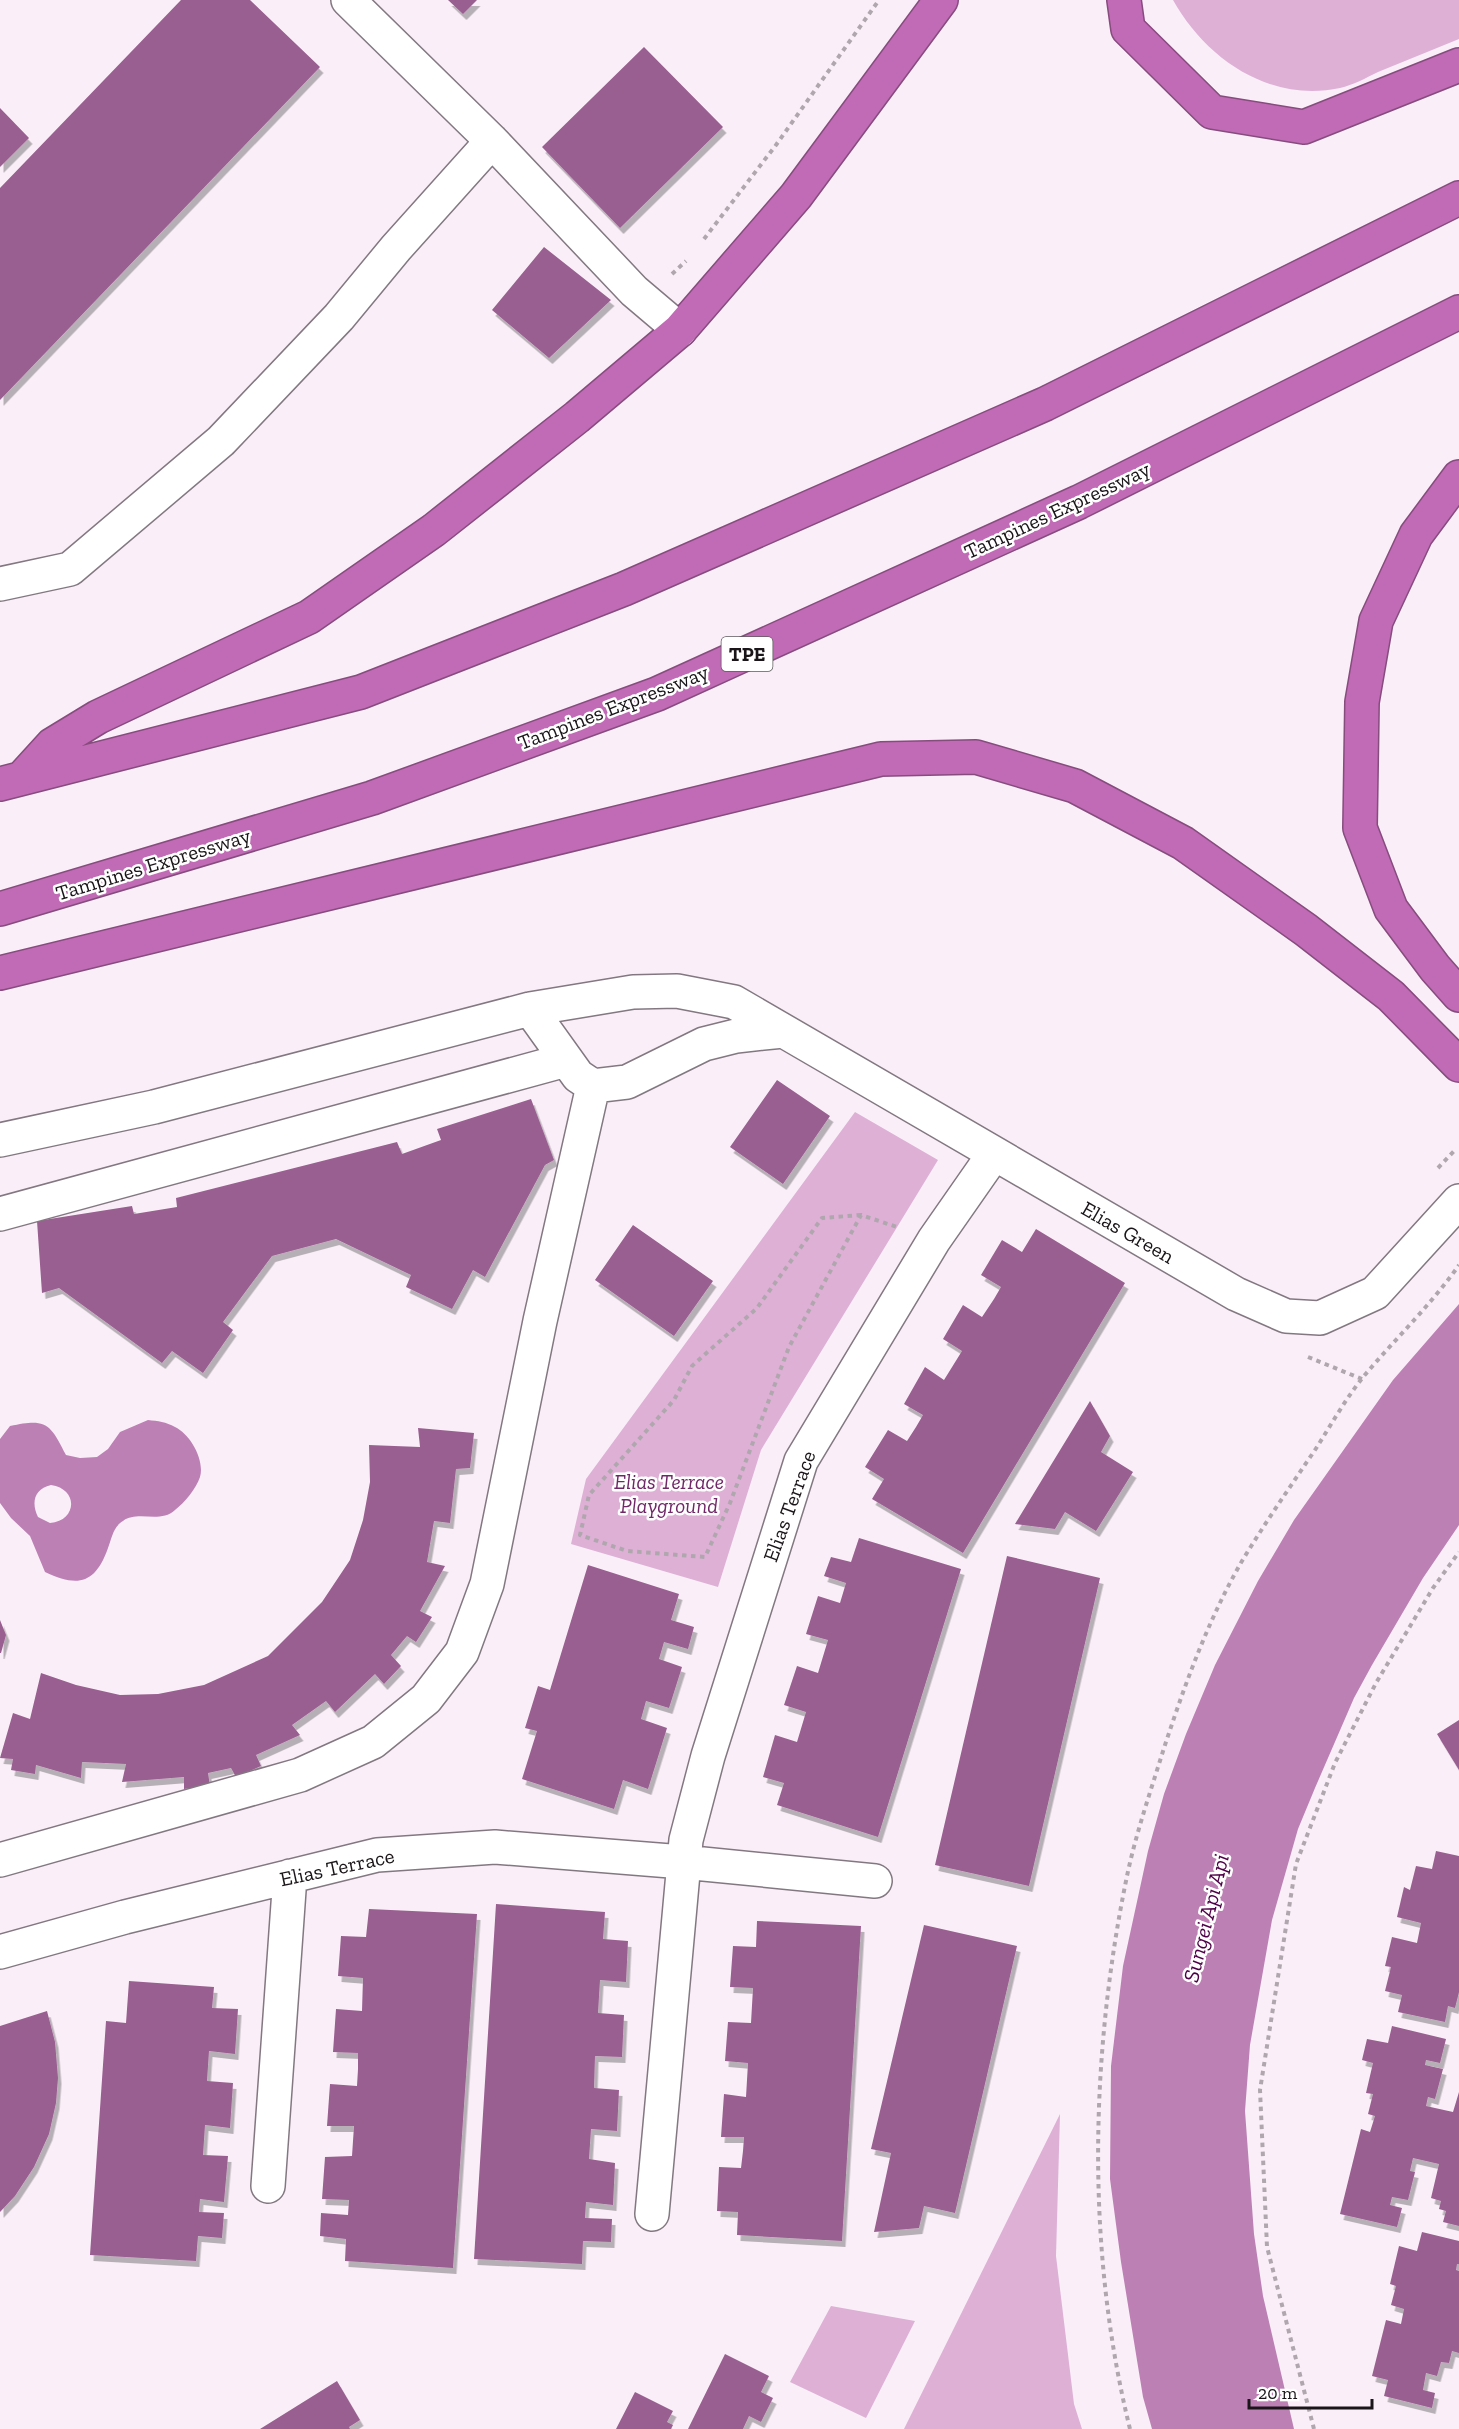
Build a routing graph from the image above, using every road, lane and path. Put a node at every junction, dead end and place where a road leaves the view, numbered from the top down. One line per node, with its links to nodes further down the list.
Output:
1 (348, 0): 6 (street)
2 (879, 0): 8 (path)
3 (941, 0): 12 (highway)
4 (1124, 0): 5 (highway)
5 (1459, 65)
6 (492, 141): 10 (street); 14 (street)
7 (1459, 198): 15 (highway)
8 (700, 245)
9 (693, 254): 10 (path)
10 (644, 300): 12 (street)
11 (1459, 312): 16 (highway, Tampines Expressway / TPE)
12 (680, 330): 15 (highway)
13 (1459, 477): 18 (highway)
14 (0, 584)
15 (11, 781)
16 (0, 909)
17 (0, 973): 22 (highway)
18 (1459, 995)
19 (530, 1009): 20 (street, Elias Green); 21 (street); 24 (street, Elias Green)
20 (783, 1031): 23 (street); 26 (street, Elias Green)
21 (566, 1060): 23 (street); 29 (street)
22 (1459, 1065)
23 (593, 1086): 34 (street)
24 (0, 1140)
25 (1456, 1149): 27 (path)
26 (994, 1154): 28 (street, Elias Green); 31 (street, Elias Terrace)
27 (1432, 1174)
28 (1459, 1200)
29 (0, 1214)
30 (861, 1215): 30 (path); 31 (path)
31 (934, 1240): 35 (street, Elias Terrace)
32 (1459, 1265): 41 (path)
33 (1459, 1552): 42 (path)
34 (0, 1860)
35 (683, 1862): 36 (street, Elias Terrace); 37 (street, Elias Terrace); 40 (street, Elias Terrace)
36 (290, 1876): 38 (street, Elias Terrace); 39 (street)
37 (875, 1881)
38 (0, 1952)
39 (268, 2186)
40 (652, 2214)
41 (1130, 2429)
42 (1314, 2429)

